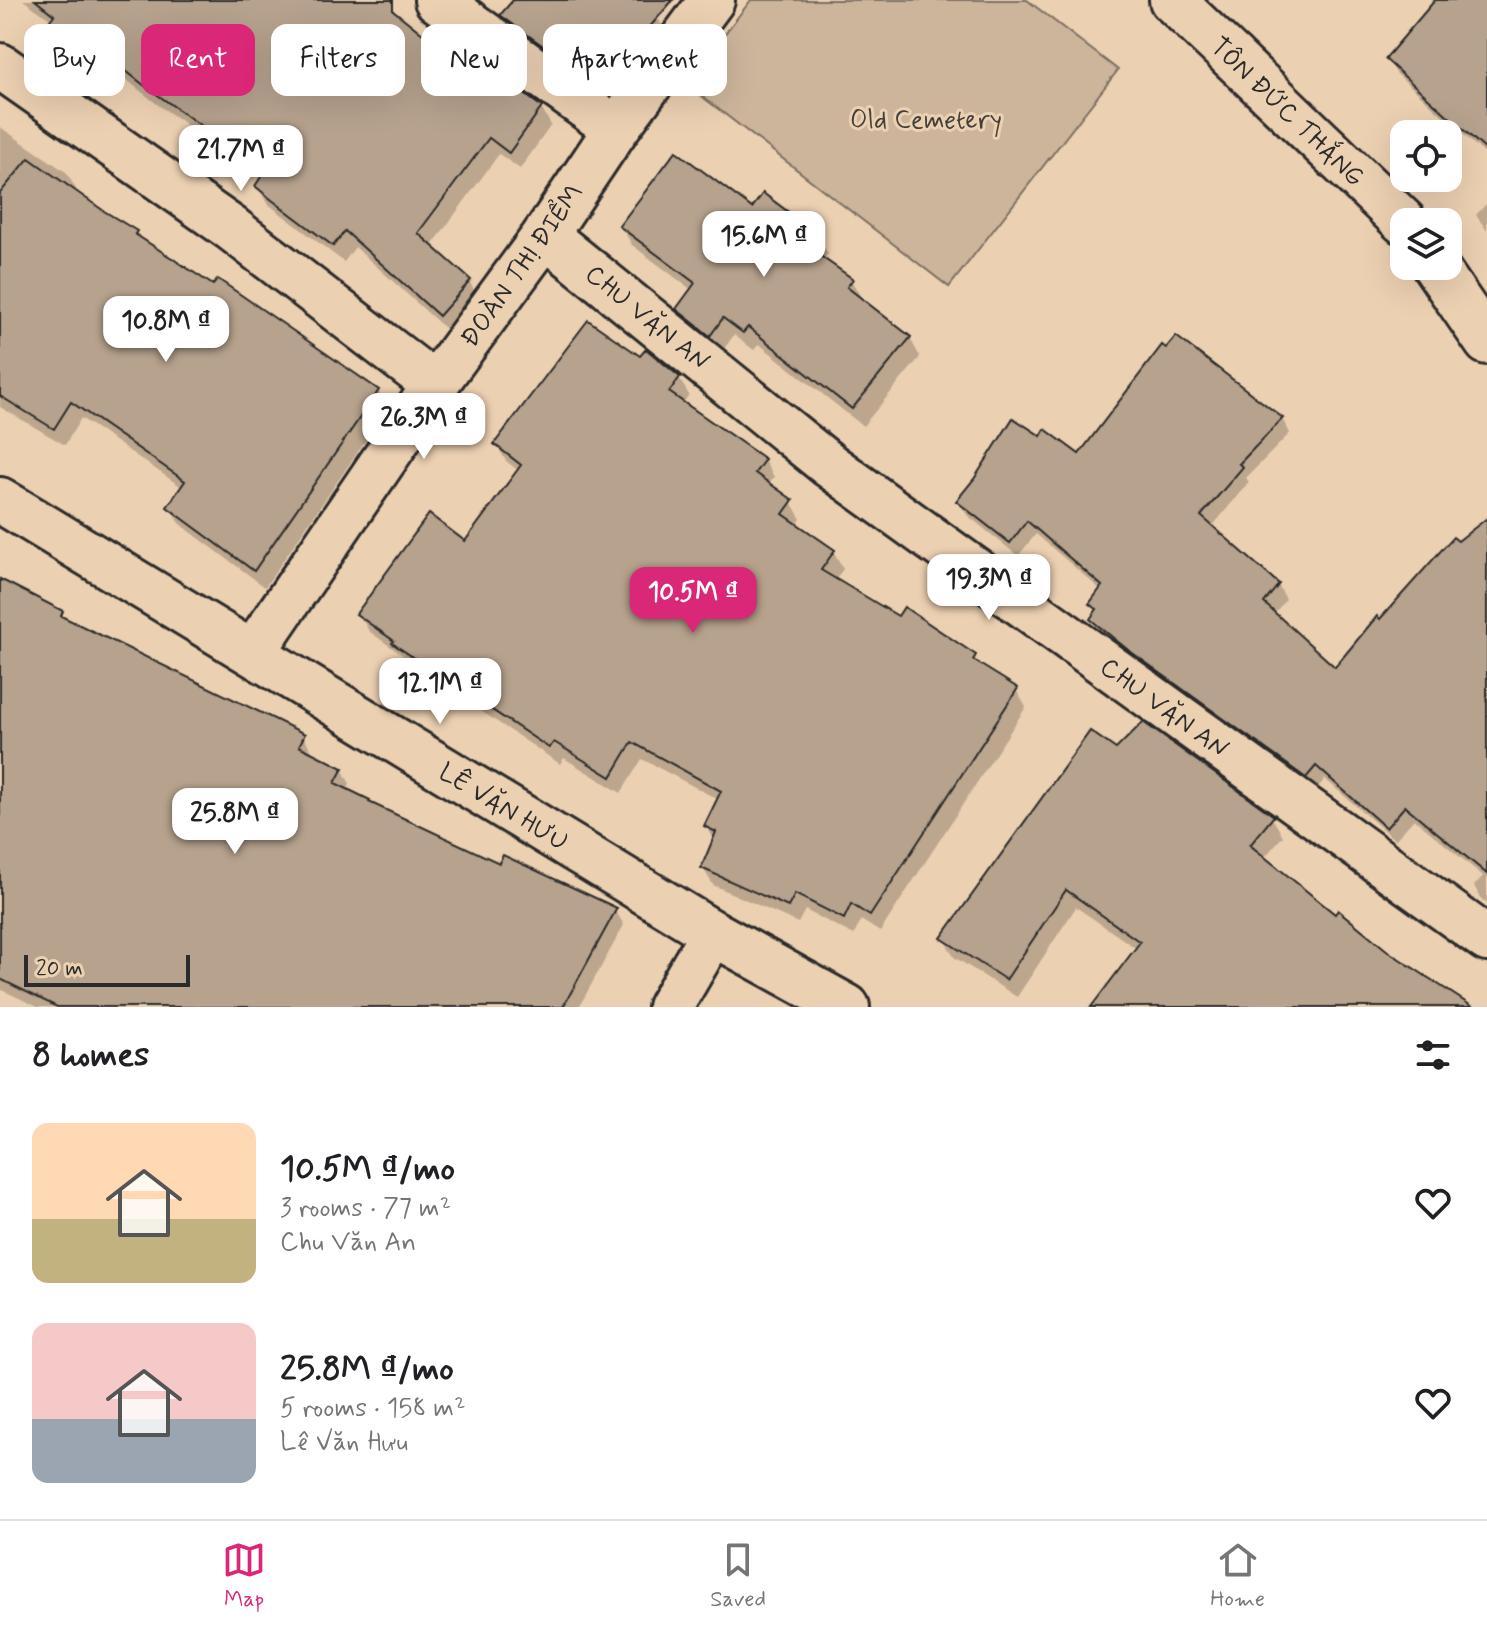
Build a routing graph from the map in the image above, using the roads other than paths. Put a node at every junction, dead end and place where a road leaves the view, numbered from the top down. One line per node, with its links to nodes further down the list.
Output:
1 (437, 0): 5 (street)
2 (712, 0): 5 (street, ĐOÀN THỊ ĐIỂM)
3 (1172, 0): 6 (street, TÔN ĐỨC THẮNG)
4 (0, 66): 10 (street)
5 (616, 129): 7 (street, ĐOÀN THỊ ĐIỂM)
6 (1390, 209)
7 (545, 235): 10 (street, ĐOÀN THỊ ĐIỂM); 14 (street, CHU VĂN AN)
8 (1445, 280): 9 (street)
9 (1487, 342)
10 (435, 385): 12 (street, ĐOÀN THỊ ĐIỂM)
11 (0, 500): 12 (street, LÊ VĂN HƯU)
12 (253, 652): 13 (street, LÊ VĂN HƯU)
13 (713, 933): 15 (street); 16 (street, LÊ VĂN HƯU)
14 (1487, 939)
15 (670, 1007)
16 (847, 1007)

